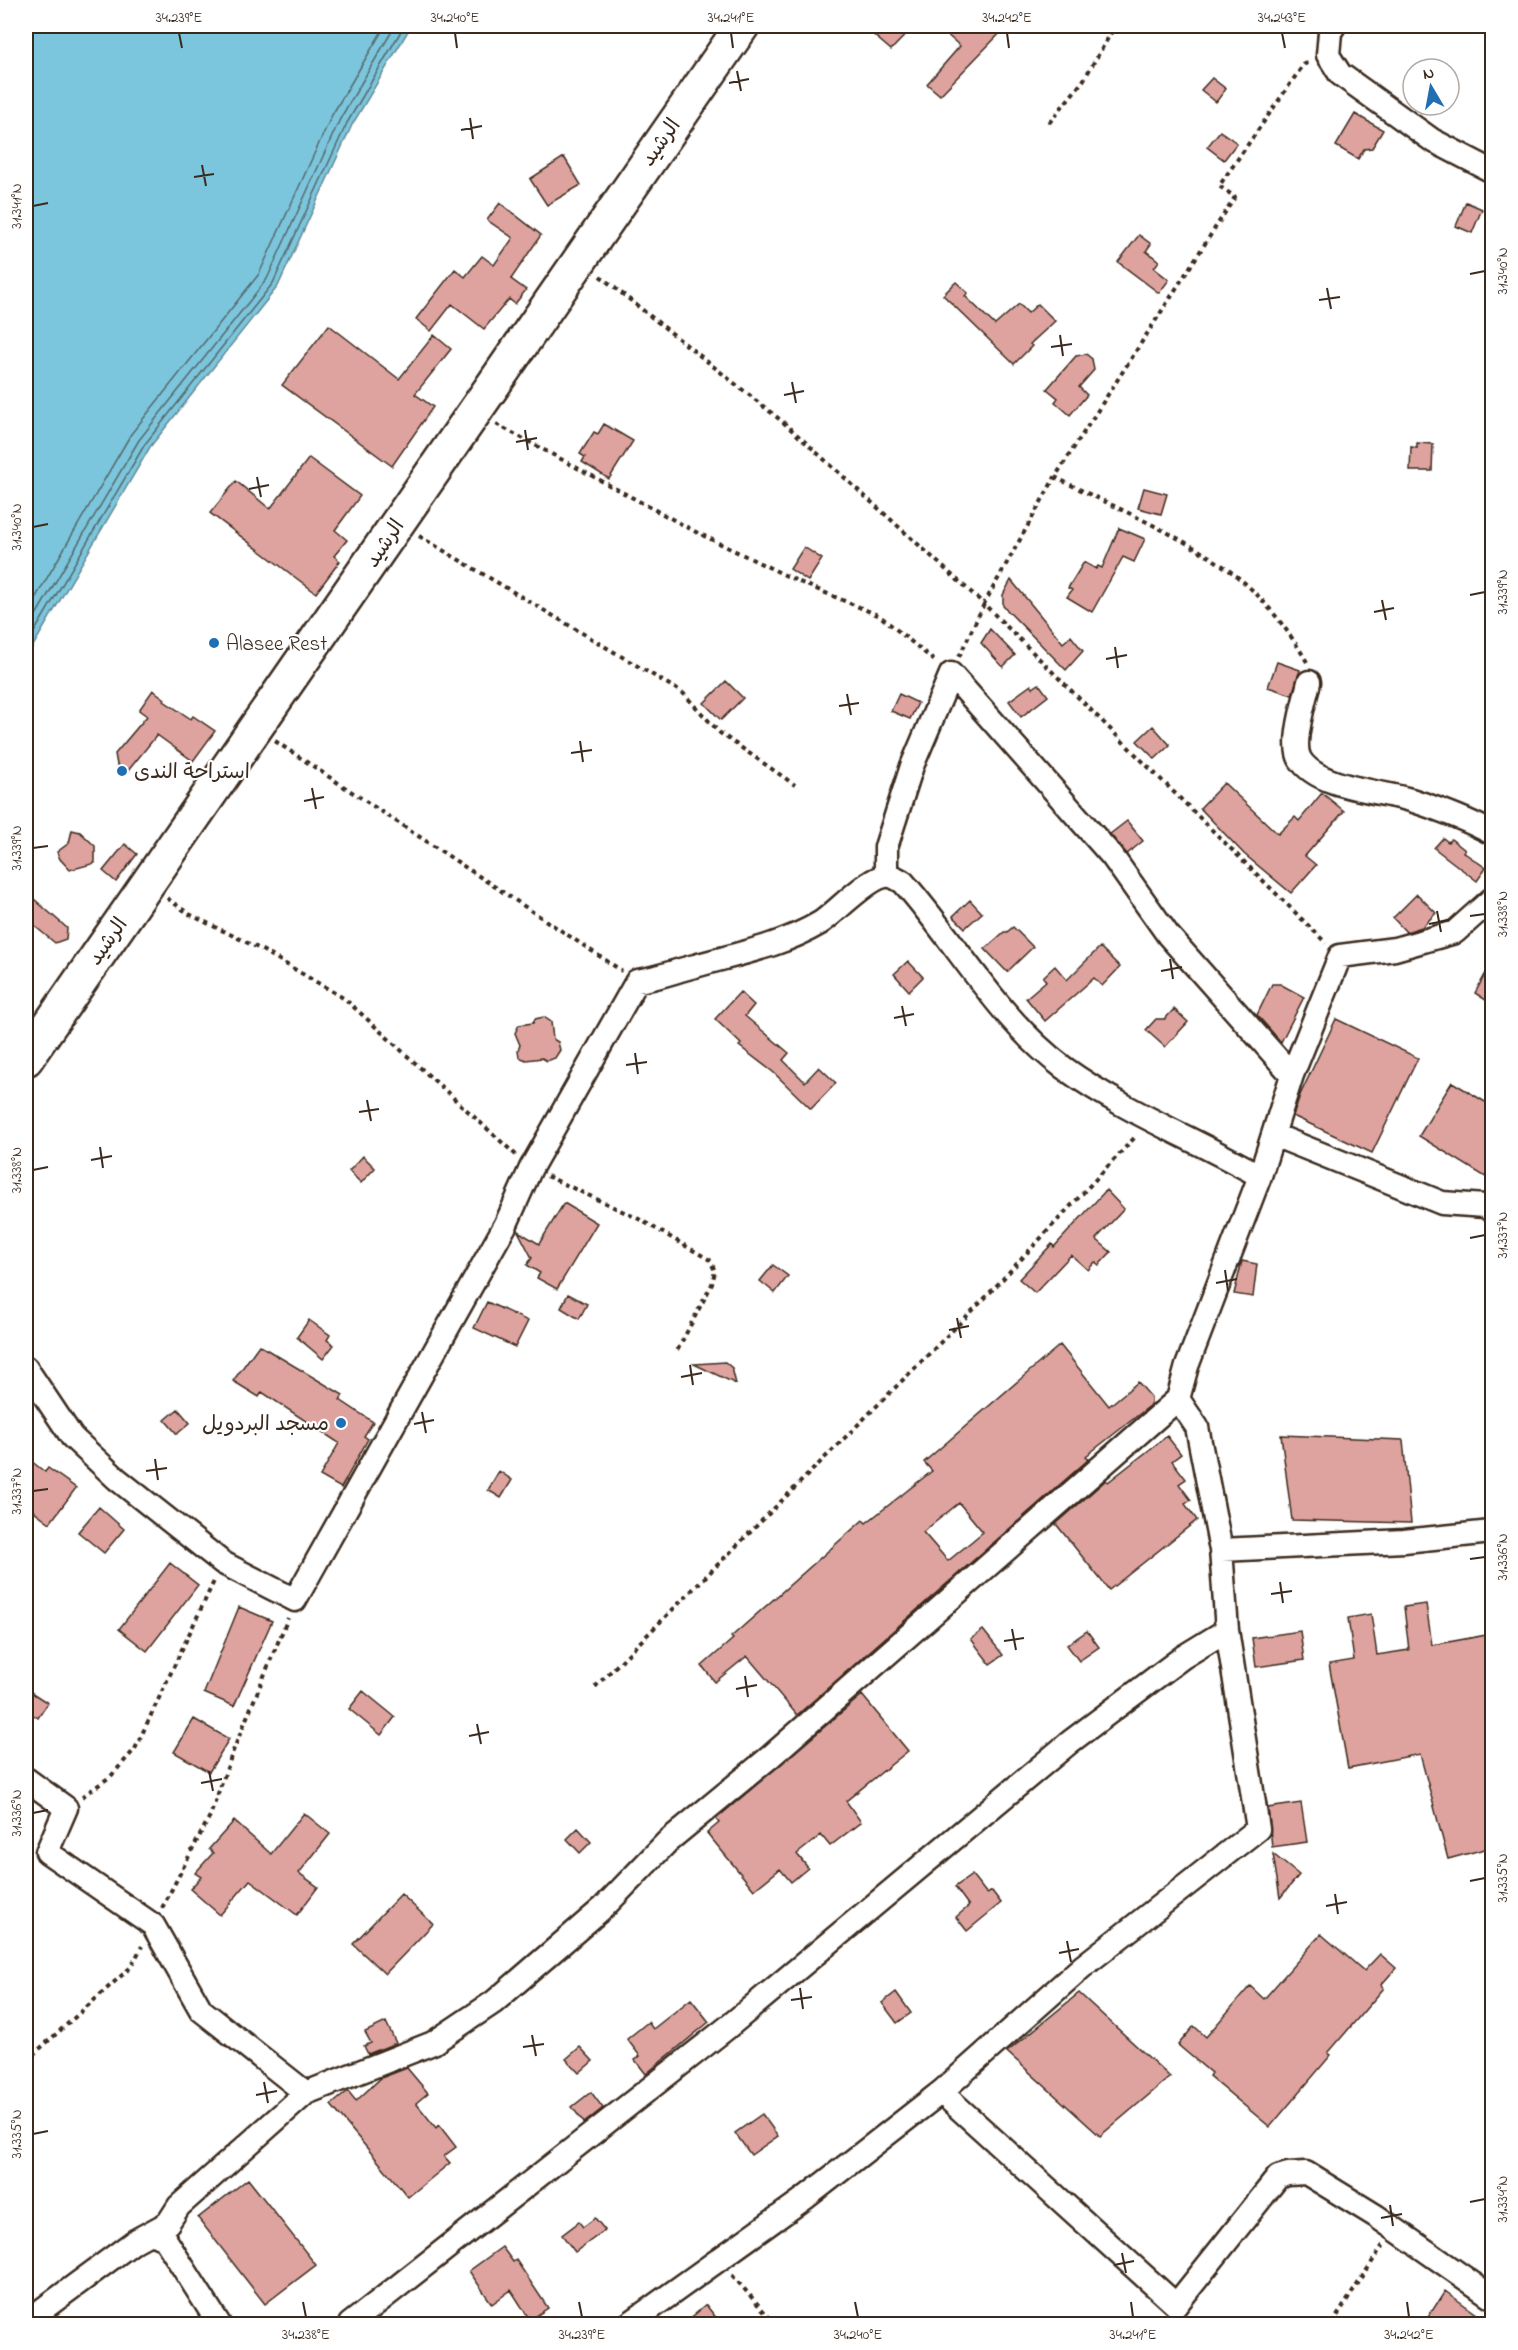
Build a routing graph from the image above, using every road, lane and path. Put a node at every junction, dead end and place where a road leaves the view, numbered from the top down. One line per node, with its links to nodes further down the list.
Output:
1 (742, 26): 7 (main road, الرشيد)
2 (1115, 26): 5 (path)
3 (1334, 26): 4 (street)
4 (1331, 61): 6 (street); 9 (path)
5 (1049, 123)
6 (1492, 171)
7 (578, 259): 8 (main road, الرشيد); 11 (path)
8 (474, 413): 10 (main road, الرشيد); 12 (path)
9 (1055, 477): 11 (path); 13 (path)
10 (397, 524): 14 (main road, الرشيد); 15 (path)
11 (984, 604): 12 (path); 20 (path)
12 (951, 674): 17 (street); 23 (street)
13 (1309, 682): 16 (street)
14 (255, 727): 18 (main road, الرشيد); 21 (path)
15 (795, 785)
16 (1492, 833)
17 (886, 876): 21 (street); 24 (street)
18 (147, 883): 22 (main road, الرشيد); 26 (path)
19 (1492, 899): 20 (street)
20 (1340, 956): 23 (street)
21 (637, 981): 26 (street)
22 (26, 1059)
23 (1292, 1075): 25 (street)
24 (1150, 1121): 27 (street); 37 (path)
25 (1274, 1135): 27 (street); 28 (street)
26 (531, 1168): 29 (path); 35 (street)
27 (1260, 1176): 31 (street)
28 (1492, 1211)
29 (677, 1351)
30 (26, 1368): 34 (street)
31 (1178, 1399): 33 (street); 43 (street)
32 (1492, 1532): 33 (street)
33 (1221, 1550): 36 (street)
34 (223, 1563): 35 (street); 39 (path)
35 (295, 1600): 40 (path)
36 (1227, 1630): 42 (street); 50 (street)
37 (595, 1687)
38 (26, 1779): 39 (street)
39 (66, 1808): 40 (street)
40 (153, 1925): 41 (path); 43 (street)
41 (26, 2061)
42 (941, 2092): 44 (street); 46 (street)
43 (306, 2093): 45 (street)
44 (1393, 2229): 47 (street); 53 (path)
45 (151, 2233): 48 (street); 49 (street)
46 (720, 2260): 51 (street); 52 (path)
47 (1492, 2297)
48 (28, 2325)
49 (219, 2325)
50 (350, 2325)
51 (629, 2325)
52 (775, 2325)
53 (1332, 2325)

